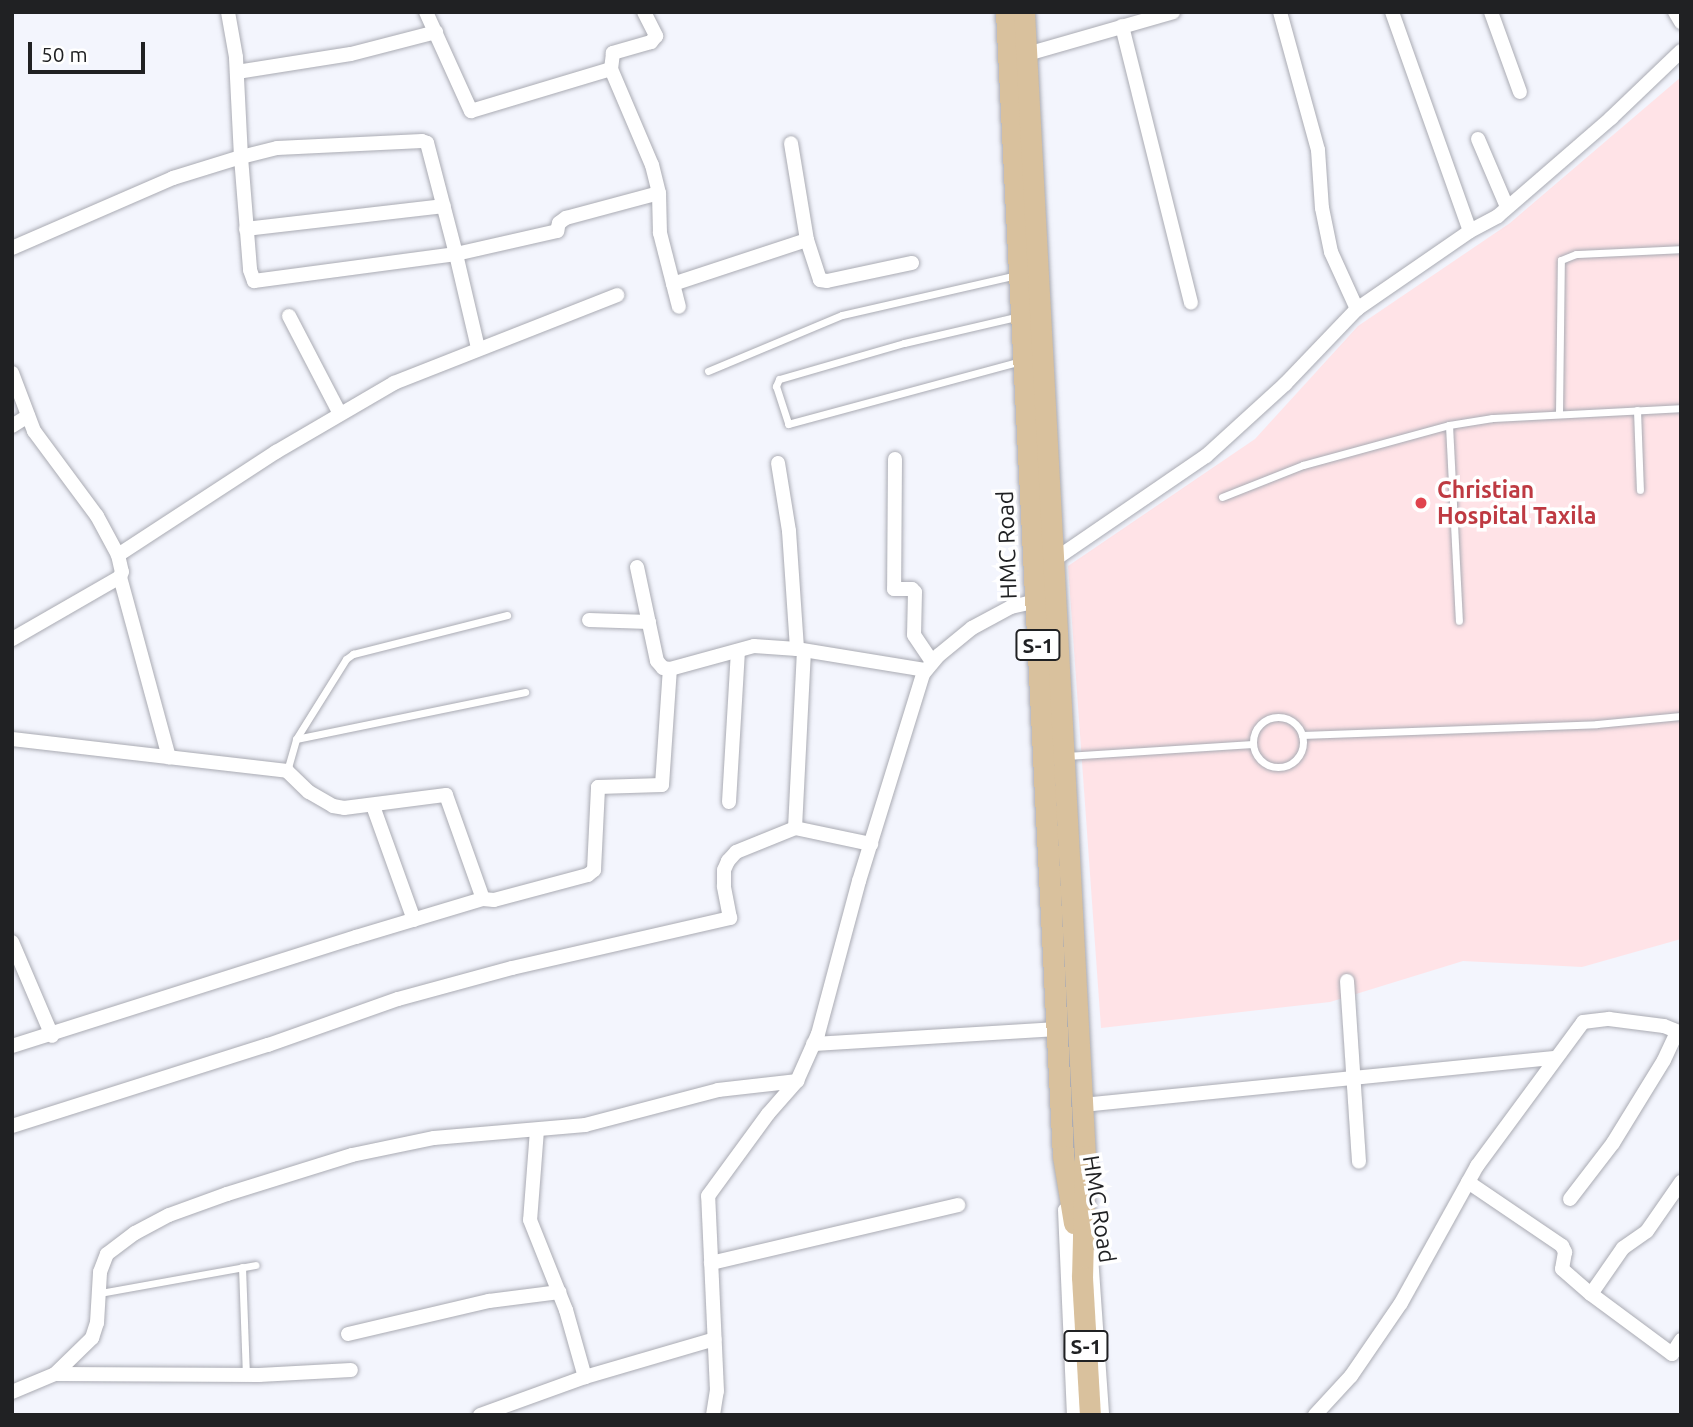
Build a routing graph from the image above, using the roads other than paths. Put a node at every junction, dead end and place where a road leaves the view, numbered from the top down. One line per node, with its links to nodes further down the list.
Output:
1 (228, 12): 17 (street)
2 (426, 12): 13 (street)
3 (644, 12): 16 (street)
4 (1006, 12): 32 (main road, HMC Road / S-1)
5 (1024, 12): 15 (main road, HMC Road / S-1)
6 (1172, 12): 12 (street)
7 (1280, 12): 37 (street)
8 (1392, 12): 26 (street)
9 (1491, 12): 18 (street)
10 (1675, 12): 11 (street)
11 (1681, 22)
12 (1122, 26): 15 (street); 35 (street)
13 (436, 32): 16 (street); 17 (street)
14 (1681, 51): 24 (street)
15 (1027, 54): 56 (main road, HMC Road / S-1)
16 (611, 69): 22 (street)
17 (237, 72): 21 (street)
18 (1520, 92)
19 (1478, 139): 24 (street)
20 (791, 143): 27 (street)
21 (240, 157): 23 (street); 25 (street); 28 (street)
22 (659, 193): 30 (street); 33 (street)
23 (444, 206): 25 (street); 30 (street)
24 (1507, 207): 26 (street)
25 (246, 229): 30 (street)
26 (1470, 231): 37 (street)
27 (807, 240): 31 (street); 33 (street)
28 (12, 248)
29 (1681, 249): 47 (lane)
30 (456, 254): 40 (street)
31 (912, 263)
32 (1021, 274): 39 (main road, HMC Road / S-1); 42 (lane)
33 (673, 284): 36 (street)
34 (617, 295): 40 (street)
35 (1191, 303)
36 (679, 307)
37 (1357, 309): 56 (street)
38 (289, 316): 46 (street)
39 (1023, 316): 41 (main road, HMC Road / S-1); 41 (lane)
40 (478, 348): 46 (street)
41 (1025, 360): 58 (main road, HMC Road / S-1)
42 (708, 370)
43 (12, 373): 48 (street)
44 (1681, 408): 45 (lane)
45 (1637, 410): 47 (lane); 53 (lane)
46 (340, 414): 55 (street)
47 (1559, 414): 49 (lane)
48 (28, 416): 50 (street); 55 (street)
49 (1449, 425): 54 (lane); 63 (lane)
50 (12, 426)
51 (895, 459): 68 (street)
52 (778, 463): 66 (street)
53 (1640, 490)
54 (1222, 497)
55 (118, 555): 59 (street)
56 (1054, 561): 58 (street); 77 (main road, HMC Road / S-1)
57 (636, 567): 64 (street)
58 (1036, 574): 60 (main road, HMC Road / S-1)
59 (120, 577): 65 (street); 76 (street)
60 (1036, 601): 68 (street); 77 (main road, HMC Road / S-1)
61 (507, 615): 74 (lane)
62 (589, 620): 64 (street)
63 (1459, 621)
64 (649, 622): 69 (street)
65 (12, 639)
66 (800, 650): 67 (street); 68 (street); 81 (street)
67 (738, 652): 69 (street); 79 (street)
68 (929, 666): 82 (street)
69 (670, 669): 83 (street)
70 (525, 692): 74 (lane)
71 (1681, 716): 72 (lane)
72 (1302, 735): 75 (lane); 75 (lane)
73 (12, 739): 76 (street)
74 (296, 739): 78 (lane)
75 (1253, 744): 77 (lane)
76 (169, 757): 78 (street)
77 (1054, 757): 87 (main road, HMC Road / S-1); 95 (main road, HMC Road / S-1)
78 (287, 771): 80 (street)
79 (729, 802)
80 (373, 806): 83 (street); 84 (street)
81 (795, 828): 82 (street); 96 (street)
82 (871, 845): 90 (street)
83 (483, 899): 84 (street)
84 (414, 920): 89 (street)
85 (12, 942): 89 (street)
86 (1347, 981): 93 (street)
87 (1059, 1029): 90 (street); 98 (main road, HMC Road / S-1)
88 (1679, 1033): 92 (street); 103 (street)
89 (52, 1036): 91 (street)
90 (813, 1044): 94 (street)
91 (12, 1046)
92 (1555, 1058): 93 (street); 101 (street)
93 (1353, 1078): 95 (street); 100 (street)
94 (797, 1081): 97 (street); 105 (street)
95 (1082, 1105): 99 (main road, HMC Road / S-1)
96 (12, 1126)
97 (537, 1130): 109 (street); 110 (street)
98 (1063, 1156): 108 (main road, HMC Road / S-1); 122 (street)
99 (1085, 1156): 108 (main road, HMC Road / S-1); 124 (street)
100 (1359, 1162)
101 (1468, 1182): 111 (street); 125 (street)
102 (1681, 1182): 111 (street)
103 (1570, 1199)
104 (958, 1205): 105 (street)
105 (711, 1263): 113 (street)
106 (256, 1265): 107 (lane)
107 (242, 1268): 110 (lane); 117 (lane)
108 (1082, 1278): 123 (main road, S-1)
109 (559, 1292): 112 (street); 118 (street)
110 (100, 1293): 116 (street)
111 (1591, 1294): 114 (street)
112 (348, 1334)
113 (715, 1339): 118 (street); 121 (street)
114 (1681, 1340)
115 (351, 1370): 117 (street)
116 (55, 1374): 117 (street); 119 (street)
117 (246, 1375)
118 (585, 1377): 120 (street)
119 (12, 1392)
120 (480, 1415)
121 (713, 1415)
122 (1074, 1415)
123 (1090, 1415)
124 (1102, 1415)
125 (1315, 1415)

